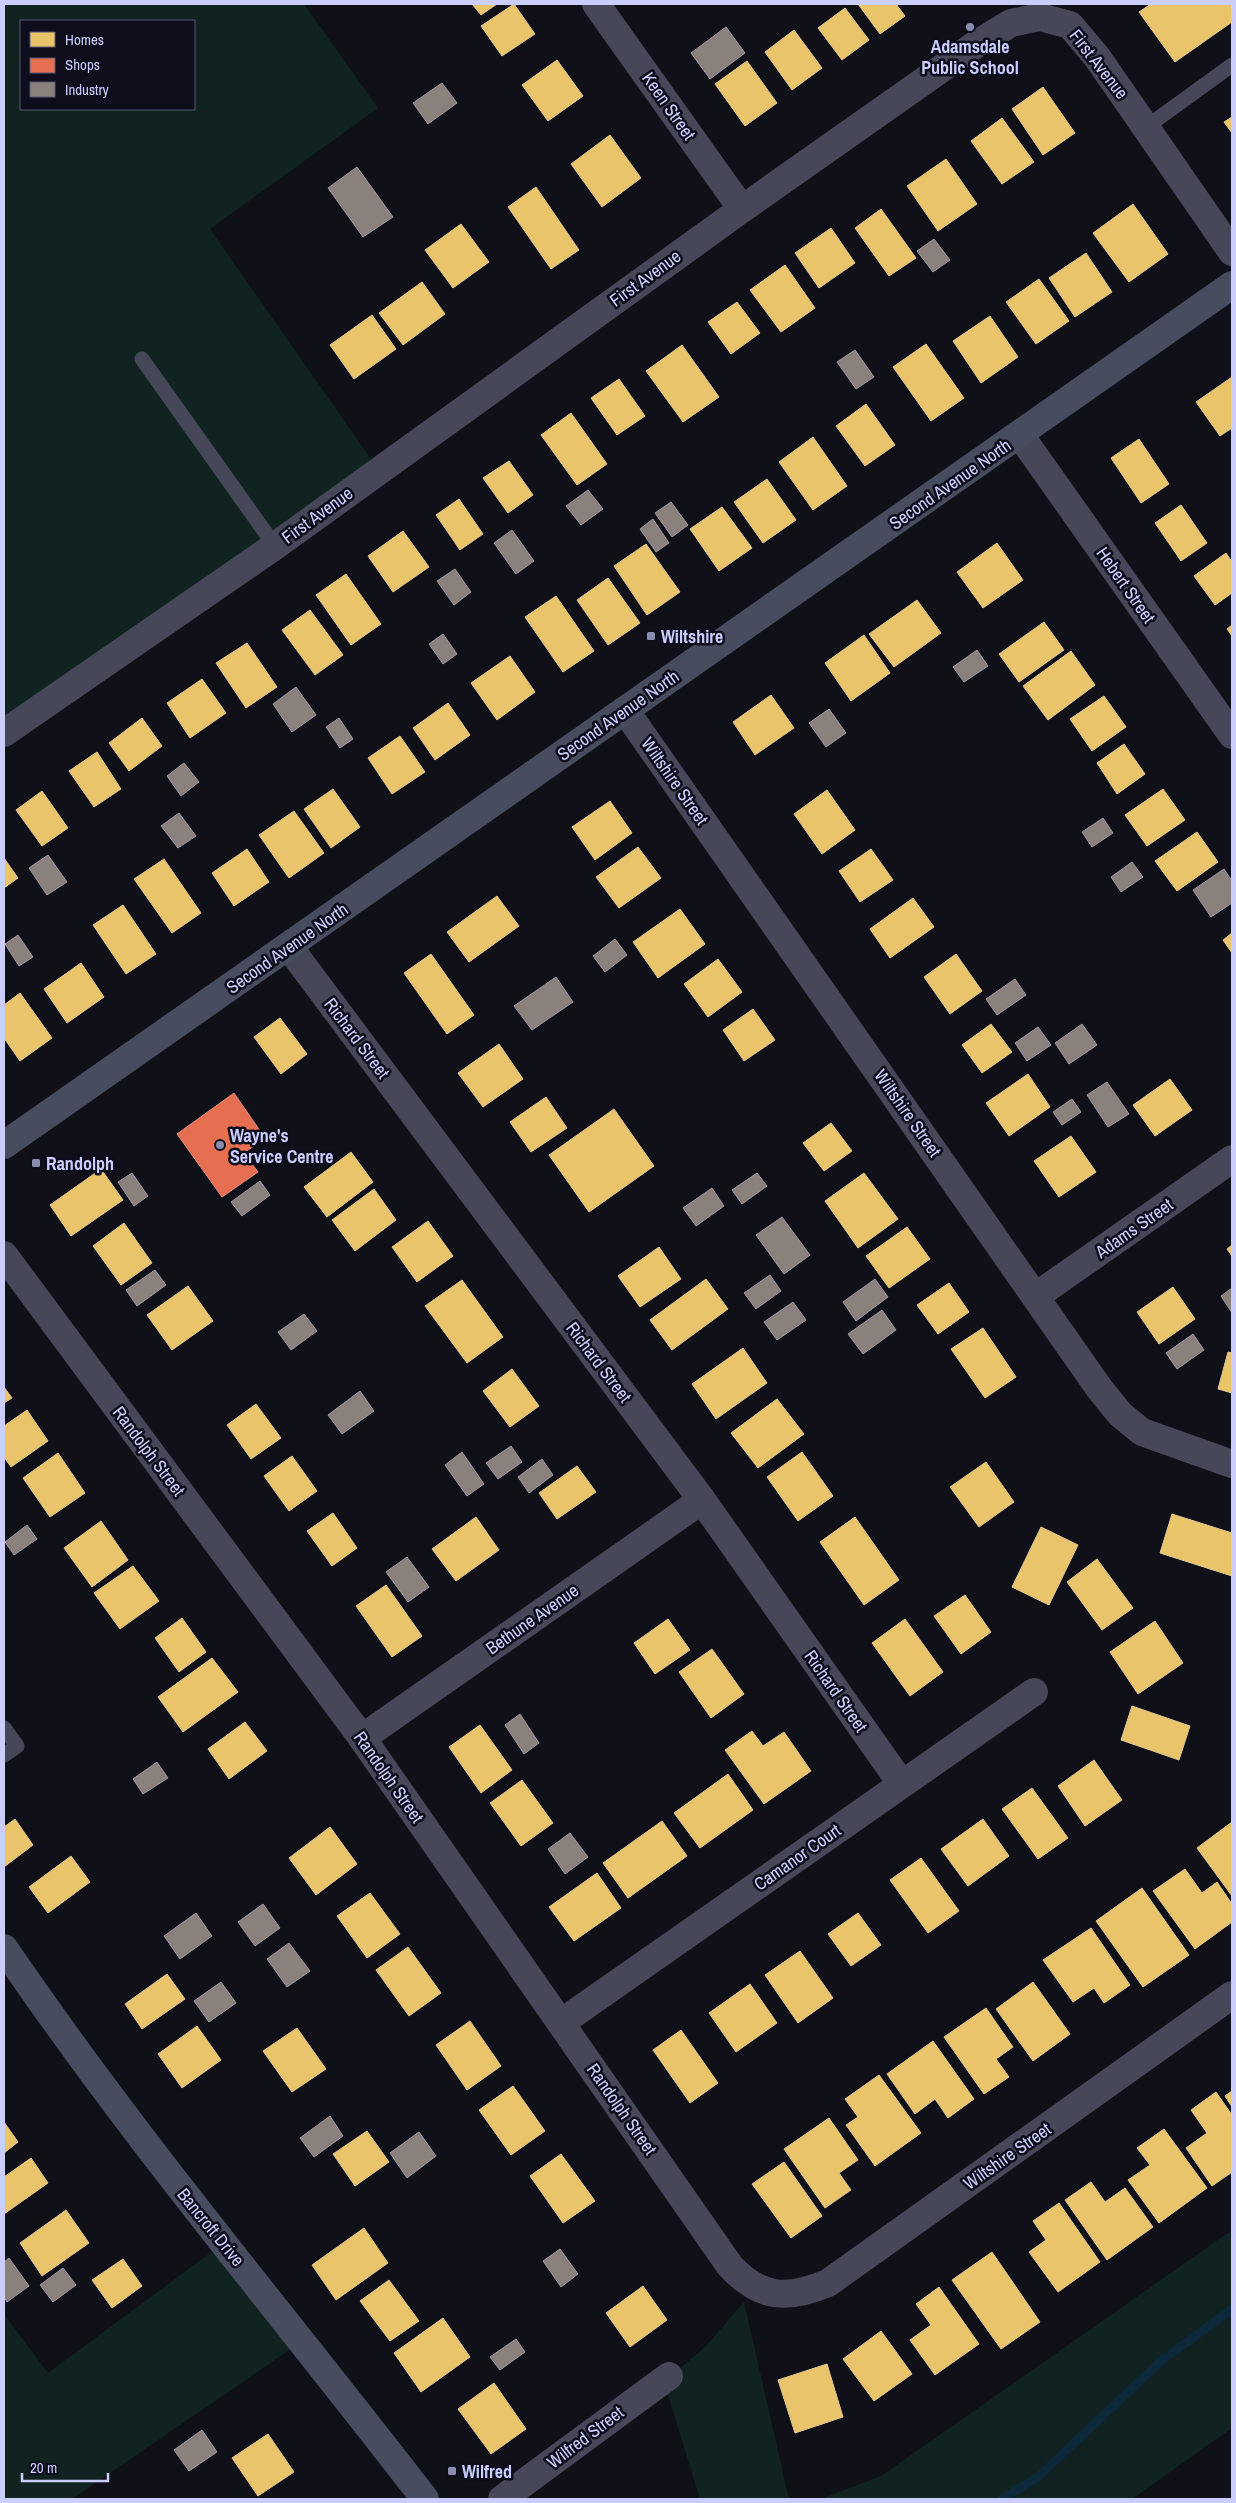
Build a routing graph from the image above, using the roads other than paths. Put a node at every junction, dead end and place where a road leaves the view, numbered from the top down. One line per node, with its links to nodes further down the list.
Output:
1 (596, 4): 4 (street, Keen Street)
2 (1232, 66): 3 (lane)
3 (1145, 128): 4 (street, First Avenue); 5 (street, First Avenue)
4 (742, 209): 9 (street, First Avenue)
5 (1232, 252)
6 (1232, 285): 8 (main road, Second Avenue North)
7 (142, 360): 9 (lane)
8 (1020, 435): 10 (main road, Second Avenue North); 12 (street, Hebert Street)
9 (275, 546): 11 (street, First Avenue)
10 (625, 710): 13 (main road, Second Avenue North); 17 (street, Wiltshire Street)
11 (4, 733)
12 (1232, 735)
13 (289, 947): 14 (main road, Second Avenue North); 19 (street, Richard Street)
14 (4, 1145)
15 (1232, 1159): 17 (street, Adams Street)
16 (4, 1256): 22 (street, Randolph Street)
17 (1036, 1296): 18 (street, Wiltshire Street)
18 (1232, 1464)
19 (702, 1500): 22 (street, Bethune Avenue); 24 (street, Richard Street)
20 (1034, 1692): 24 (street, Camanor Court)
21 (4, 1728): 23 (lane)
22 (362, 1738): 27 (street, Randolph Street)
23 (4, 1755)
24 (902, 1784): 27 (street, Camanor Court)
25 (4, 1948): 30 (main road, Bancroft Drive)
26 (1232, 1995): 28 (street, Wiltshire Street)
27 (562, 2022): 28 (street, Randolph Street)
28 (773, 2294)
29 (669, 2376): 31 (street, Wilfred Street)
30 (425, 2499)
31 (502, 2499)

